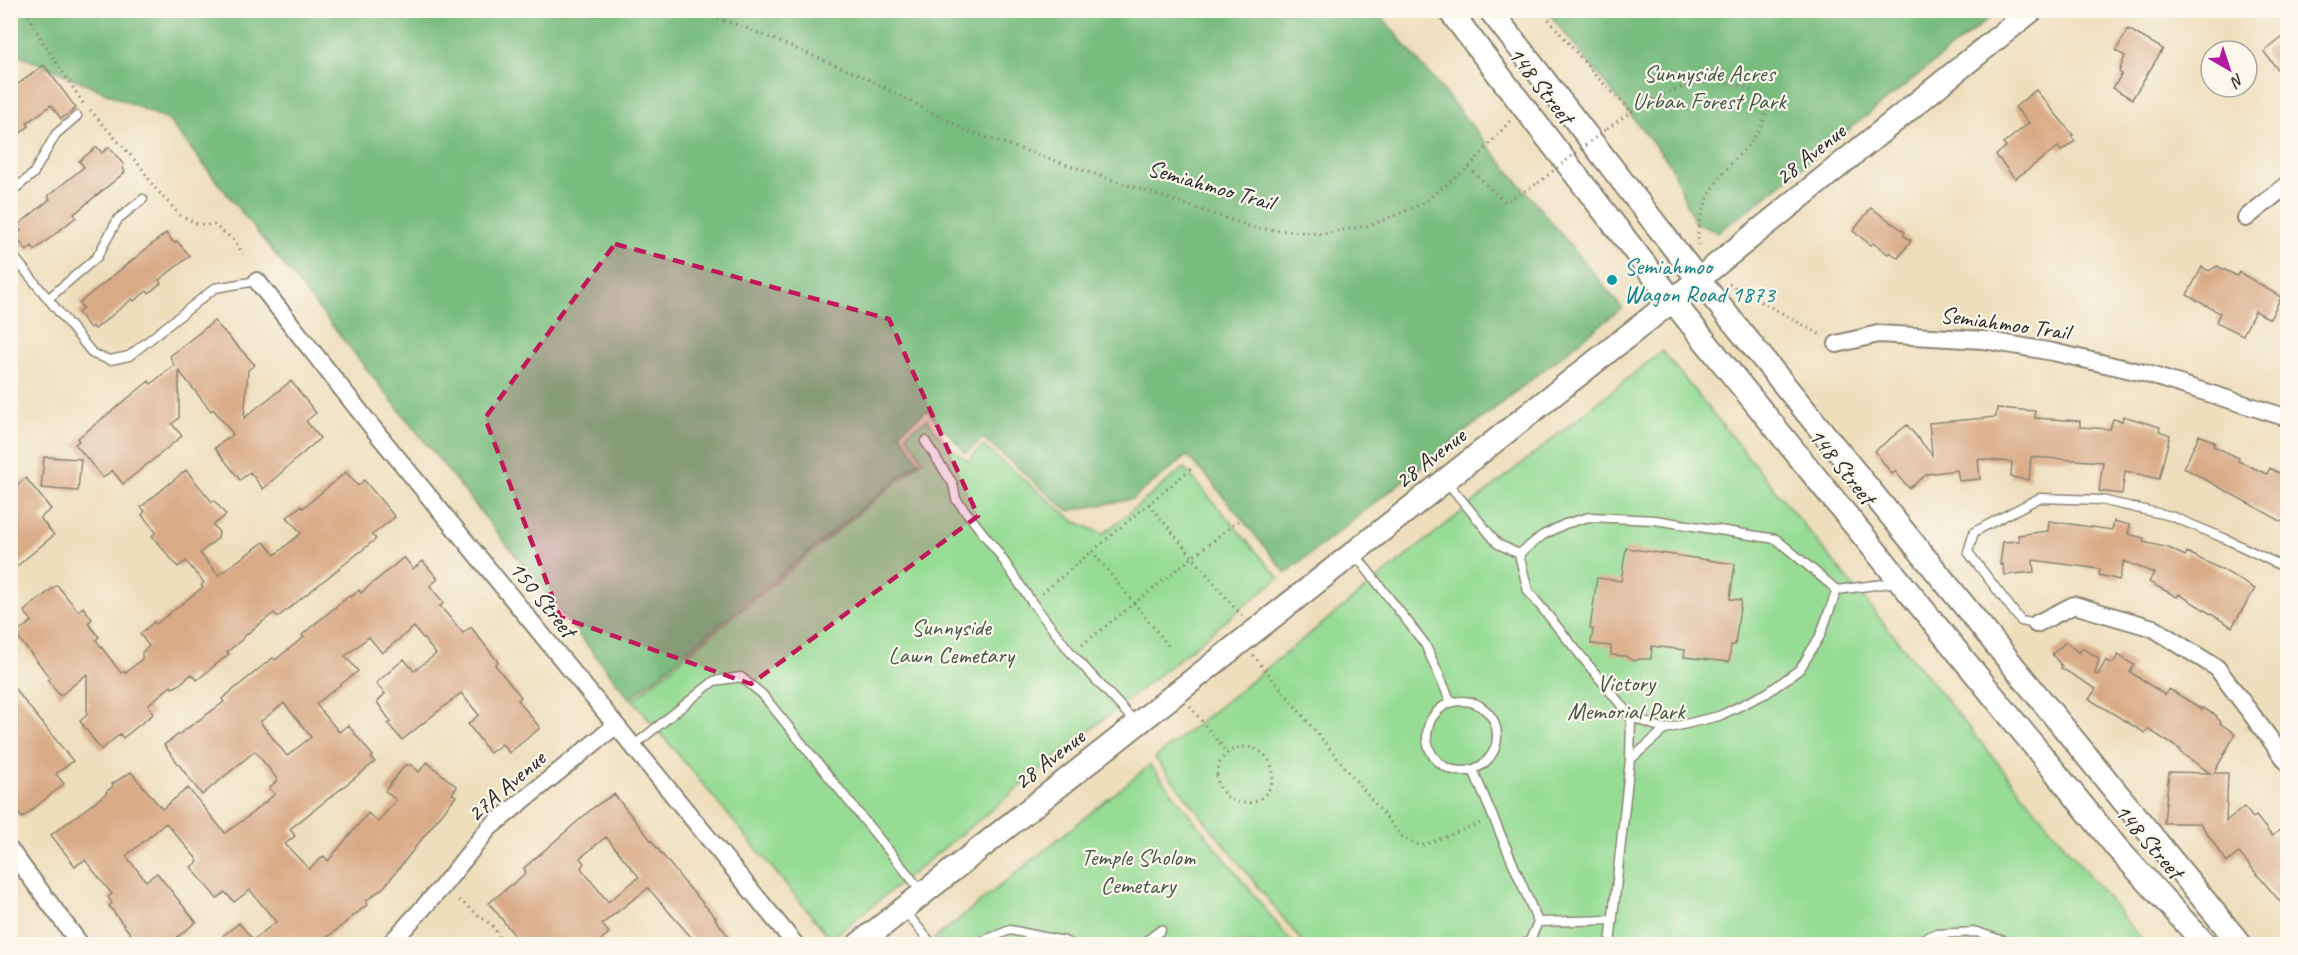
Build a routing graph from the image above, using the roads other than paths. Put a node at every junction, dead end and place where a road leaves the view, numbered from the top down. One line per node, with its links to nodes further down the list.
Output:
1 (1449, 10): 13 (main road, 148 Street)
2 (1490, 10): 10 (main road, 148 Street)
3 (2032, 10): 10 (main road, 28 Avenue)
4 (78, 116): 6 (lane)
5 (2288, 184): 8 (street)
6 (10, 194)
7 (143, 199): 12 (lane)
8 (2246, 218)
9 (10, 252): 12 (lane)
10 (1698, 279): 13 (main road, 28 Avenue); 52 (main road, 148 Street)
11 (257, 281): 12 (lane); 27 (street, 150 Street)
12 (49, 298)
13 (1672, 300): 17 (main road, 28 Avenue); 21 (main road, 148 Street)
14 (1837, 344): 15 (street, Semiahmoo Trail)
15 (2288, 418)
16 (925, 441): 26 (lane)
17 (1446, 480): 18 (main road, 28 Avenue); 19 (lane)
18 (1353, 552): 24 (lane); 26 (main road, 28 Avenue)
19 (1519, 554): 22 (lane); 25 (lane)
20 (2288, 569): 23 (lane)
21 (1901, 581): 22 (lane); 51 (main road, 148 Street)
22 (1837, 590): 28 (lane)
23 (2036, 624): 31 (street)
24 (1451, 702): 32 (lane); 32 (lane)
25 (1631, 717): 28 (lane); 30 (lane)
26 (1137, 724): 34 (main road, 28 Avenue)
27 (615, 726): 29 (street, 150 Street); 40 (street, 27A Avenue)
28 (1665, 729): 30 (lane)
29 (632, 747): 34 (lane); 41 (street, 150 Street)
30 (1630, 760): 36 (lane)
31 (2288, 763)
32 (1473, 770): 37 (lane)
33 (10, 850): 39 (street)
34 (924, 893): 35 (main road, 28 Avenue)
35 (904, 909): 42 (main road, 28 Avenue); 43 (lane)
36 (1612, 920): 37 (lane); 48 (lane)
37 (1538, 922): 47 (lane)
38 (1161, 930): 46 (lane)
39 (79, 944)
40 (390, 945)
41 (795, 945)
42 (859, 945)
43 (932, 945)
44 (975, 945): 45 (lane)
45 (1071, 945)
46 (1142, 945)
47 (1524, 945)
48 (1610, 945)
49 (1911, 945): 50 (lane)
50 (2013, 945)
51 (2205, 945)
52 (2240, 945)

